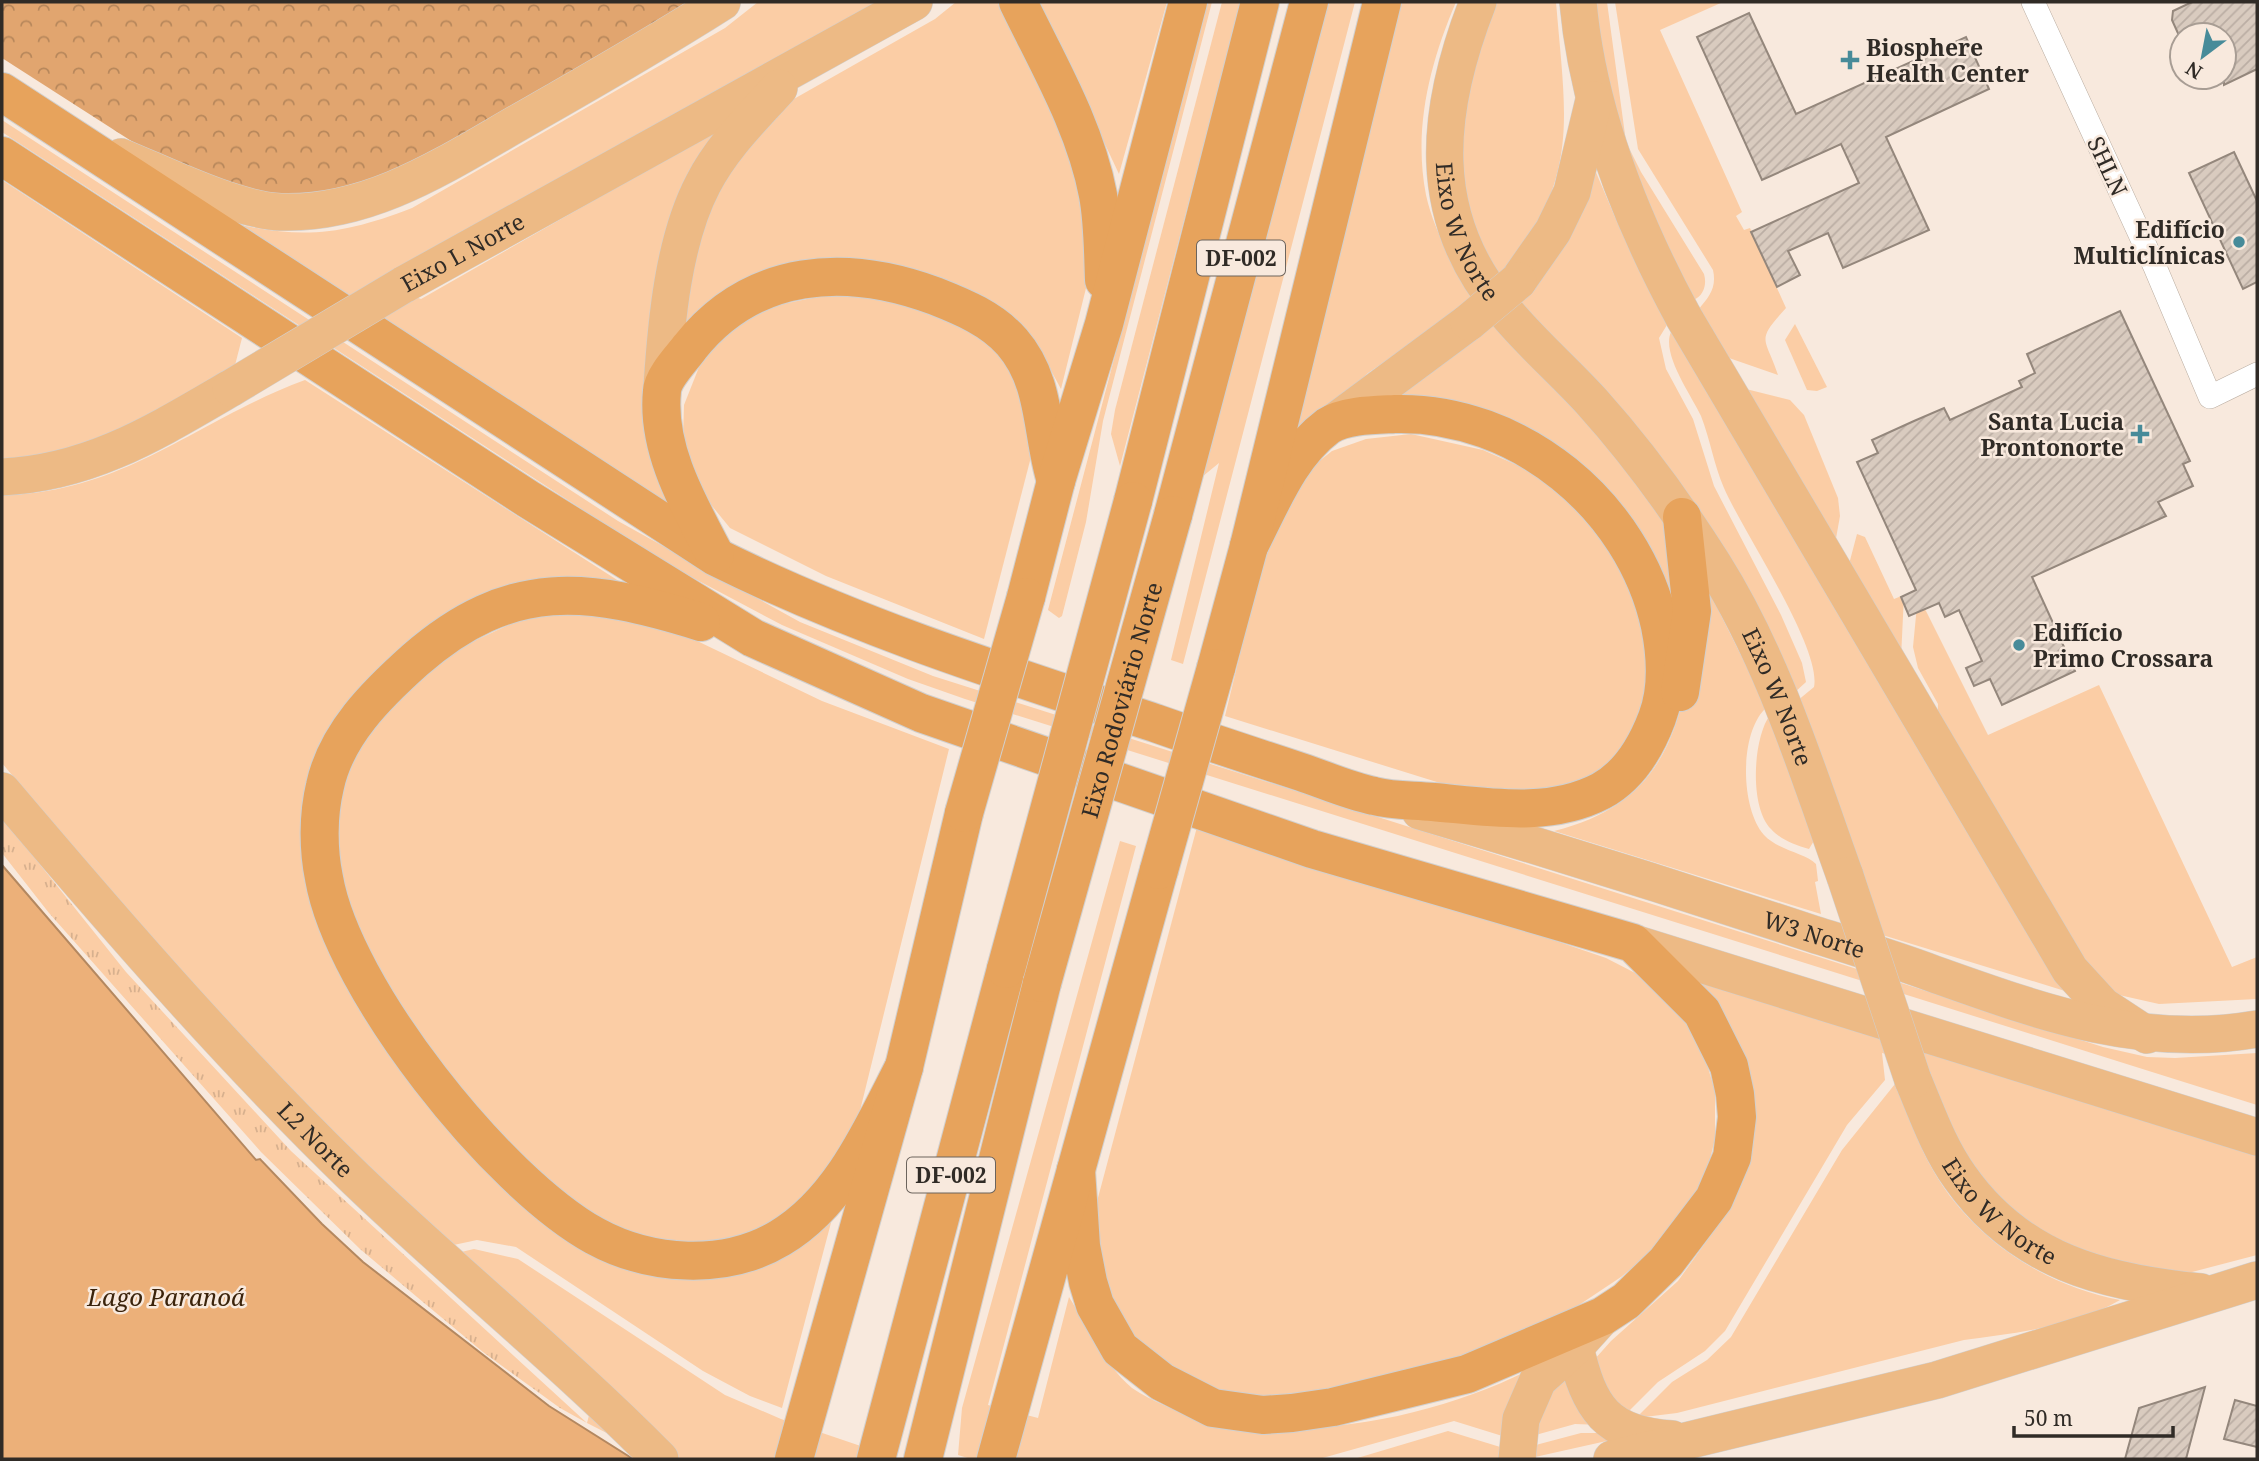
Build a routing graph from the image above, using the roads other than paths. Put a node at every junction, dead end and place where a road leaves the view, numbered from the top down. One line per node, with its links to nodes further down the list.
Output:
1 (722, 2): 14 (main road)
2 (915, 2): 11 (main road, Eixo L Norte)
3 (1018, 2): 16 (highway)
4 (1188, 2): 16 (highway)
5 (1260, 2): 42 (highway, Eixo Rodoviário Norte / DF-002, bridge)
6 (1309, 2): 43 (highway, Eixo Rodoviário Norte / DF-002, bridge)
7 (1382, 2): 23 (highway)
8 (1478, 2): 22 (main road, Eixo W Norte)
9 (1578, 2): 13 (main road)
10 (2034, 2): 17 (street, SHLN)
11 (798, 67): 18 (main road); 20 (main road, Eixo L Norte, bridge)
12 (2, 92): 14 (highway)
13 (1594, 99): 19 (main road, bridge); 31 (main road)
14 (68, 134): 24 (highway)
15 (2, 156): 25 (highway)
16 (1104, 324): 21 (highway)
17 (2257, 373)
18 (662, 387): 21 (highway); 24 (highway)
19 (1333, 423): 23 (highway); 26 (highway)
20 (2, 477)
21 (1056, 481): 32 (highway, bridge)
22 (1682, 517): 26 (highway); 36 (main road, Eixo W Norte, bridge)
23 (1250, 546): 34 (highway, bridge)
24 (716, 556): 28 (highway)
25 (753, 638): 29 (highway); 32 (highway)
26 (1648, 741): 28 (highway)
27 (2, 790): 40 (main road, L2 Norte)
28 (1376, 797): 31 (main road, W3 Norte)
29 (1633, 943): 33 (main road); 37 (highway)
30 (2257, 1029): 31 (main road, W3 Norte)
31 (2147, 1035)
32 (904, 1066): 41 (highway)
33 (2257, 1137)
34 (1076, 1170): 37 (highway); 44 (highway)
35 (2257, 1280): 36 (main road)
36 (2216, 1294): 39 (main road)
37 (1603, 1316): 38 (main road)
38 (1575, 1347): 39 (main road); 45 (main road)
39 (1687, 1440): 46 (main road)
40 (660, 1459)
41 (794, 1459)
42 (876, 1459)
43 (923, 1459)
44 (996, 1459)
45 (1517, 1459)
46 (1612, 1459)

